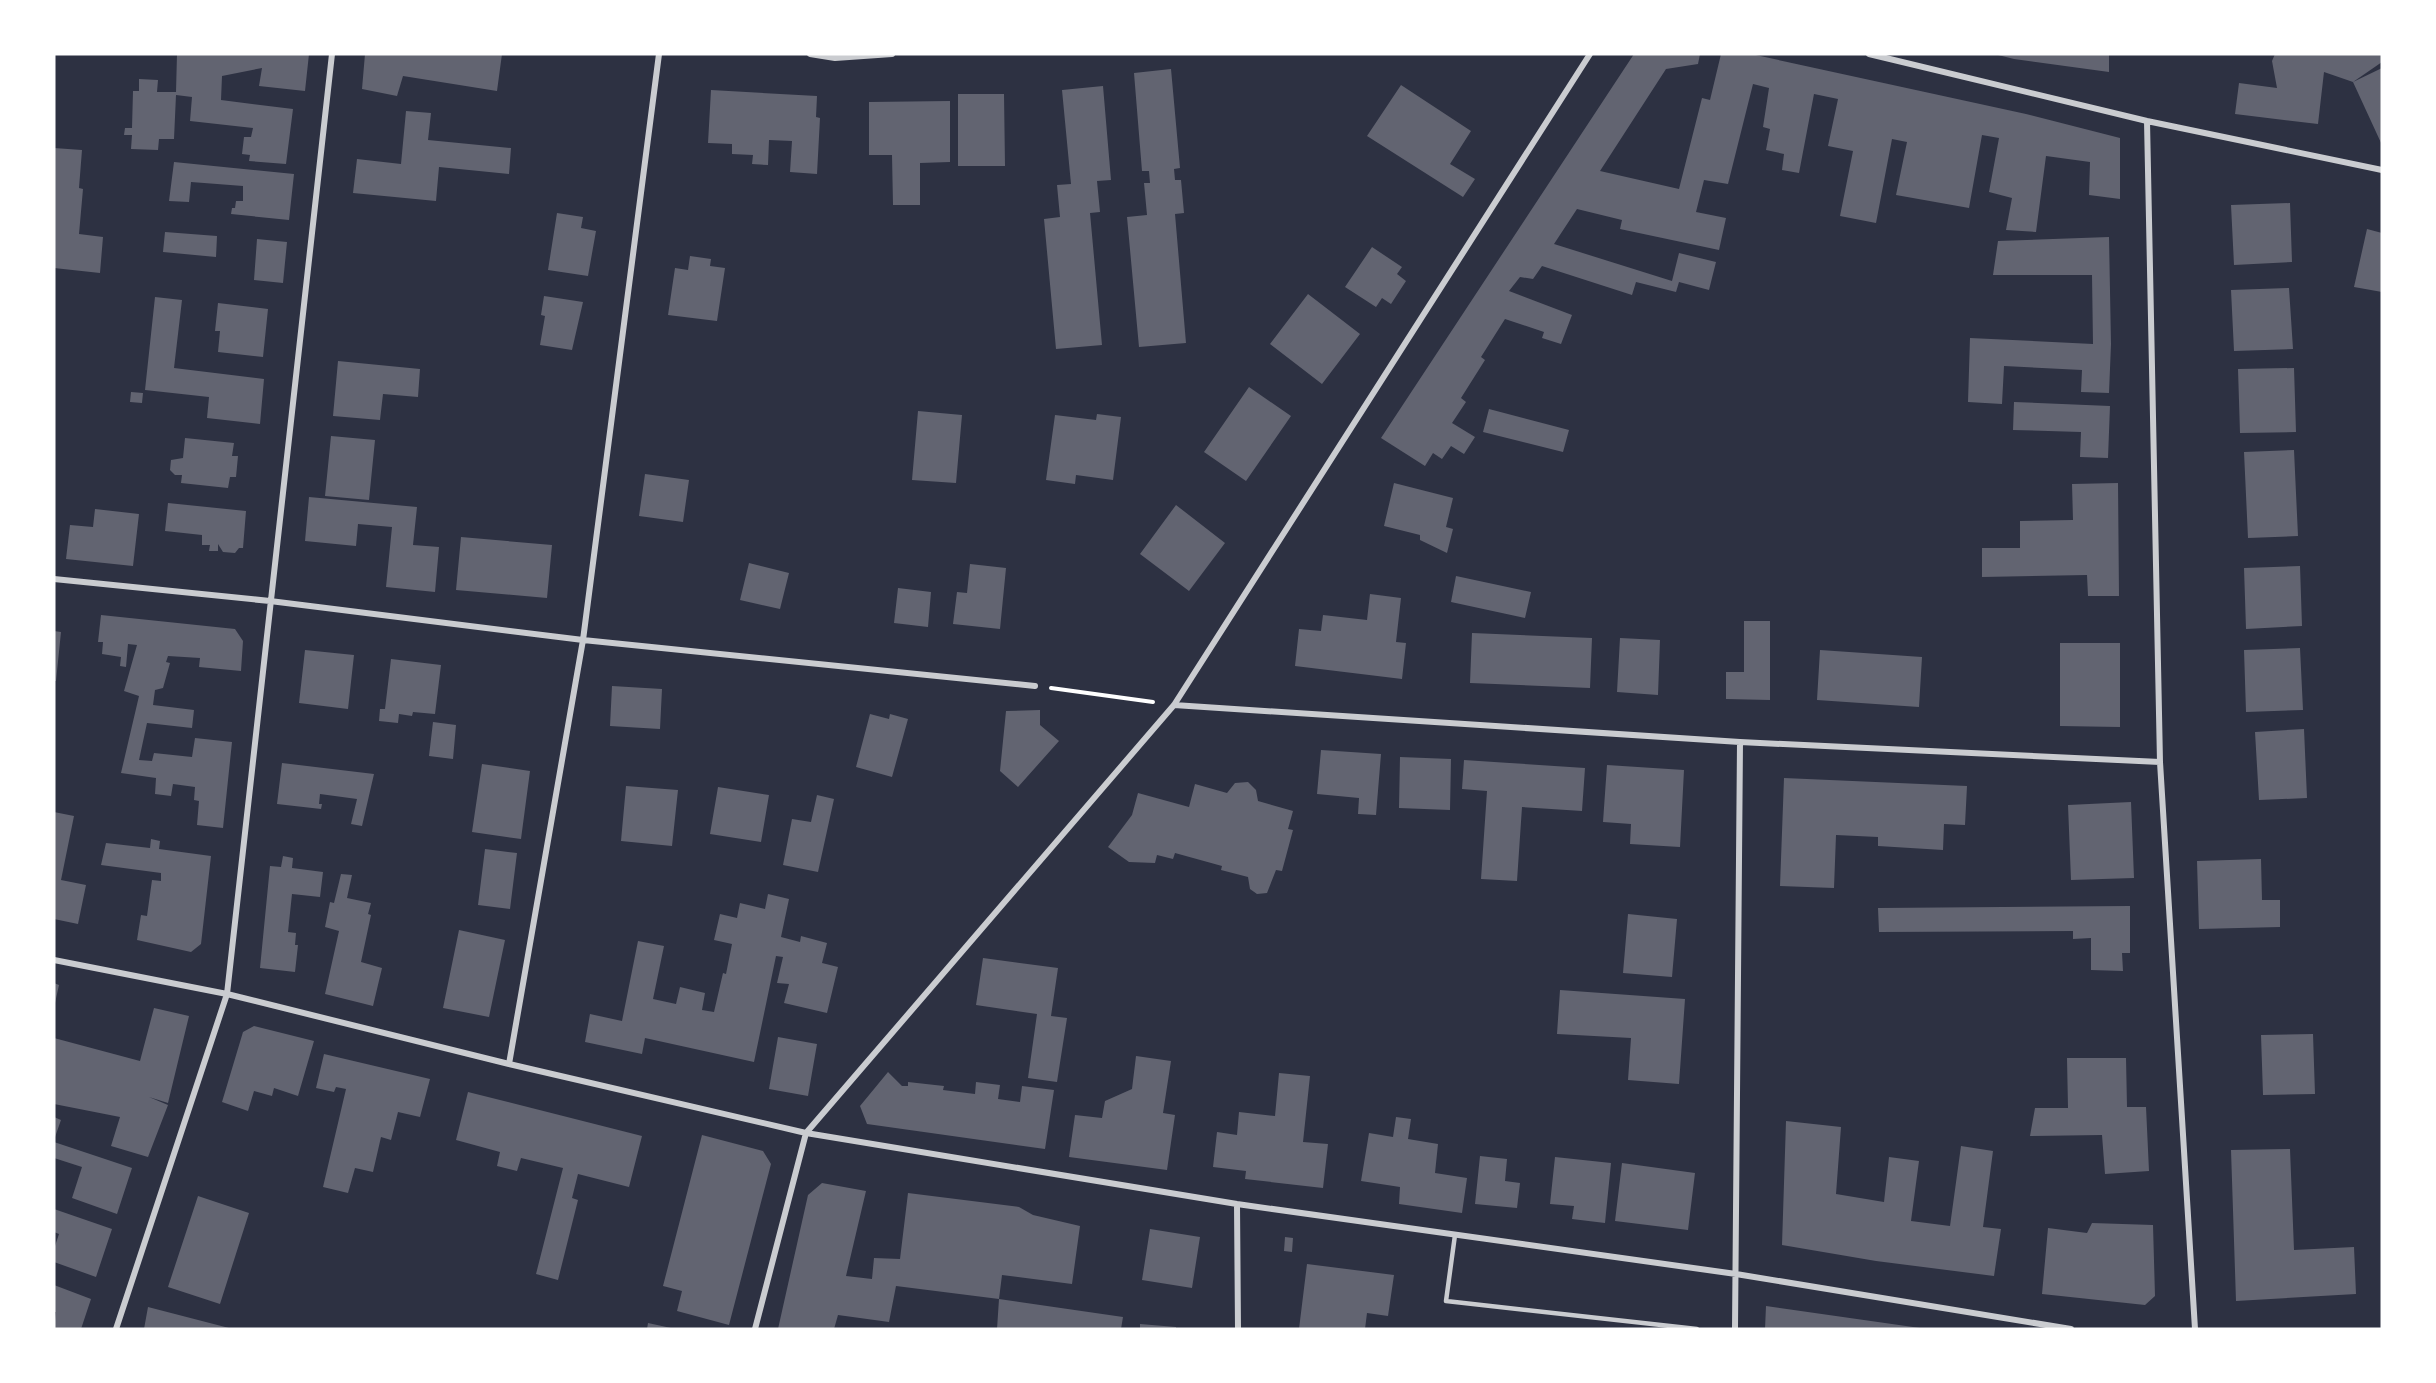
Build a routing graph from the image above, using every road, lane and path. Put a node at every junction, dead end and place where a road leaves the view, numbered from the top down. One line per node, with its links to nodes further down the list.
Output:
1 (332, 54): 10 (street)
2 (659, 54): 11 (street)
3 (810, 54): 4 (street)
4 (892, 54)
5 (1590, 54): 13 (street)
6 (1869, 54): 7 (street)
7 (2147, 121): 8 (street); 15 (street)
8 (2382, 170)
9 (54, 579): 10 (street)
10 (270, 601): 11 (street); 17 (street)
11 (583, 640): 12 (street); 18 (street)
12 (1035, 686): 13 (path)
13 (1174, 705): 14 (street); 19 (street)
14 (1740, 742): 15 (street); 22 (street)
15 (2160, 762): 29 (street)
16 (54, 960): 17 (street)
17 (227, 994): 18 (street); 23 (street)
18 (509, 1064): 19 (street)
19 (806, 1133): 20 (street); 24 (street)
20 (1237, 1204): 21 (street); 25 (street)
21 (1455, 1235): 22 (street); 26 (lane)
22 (1736, 1274): 27 (street); 28 (street)
23 (116, 1329)
24 (755, 1329)
25 (1238, 1329)
26 (1697, 1329)
27 (1735, 1329)
28 (2071, 1329)
29 (2195, 1329)

